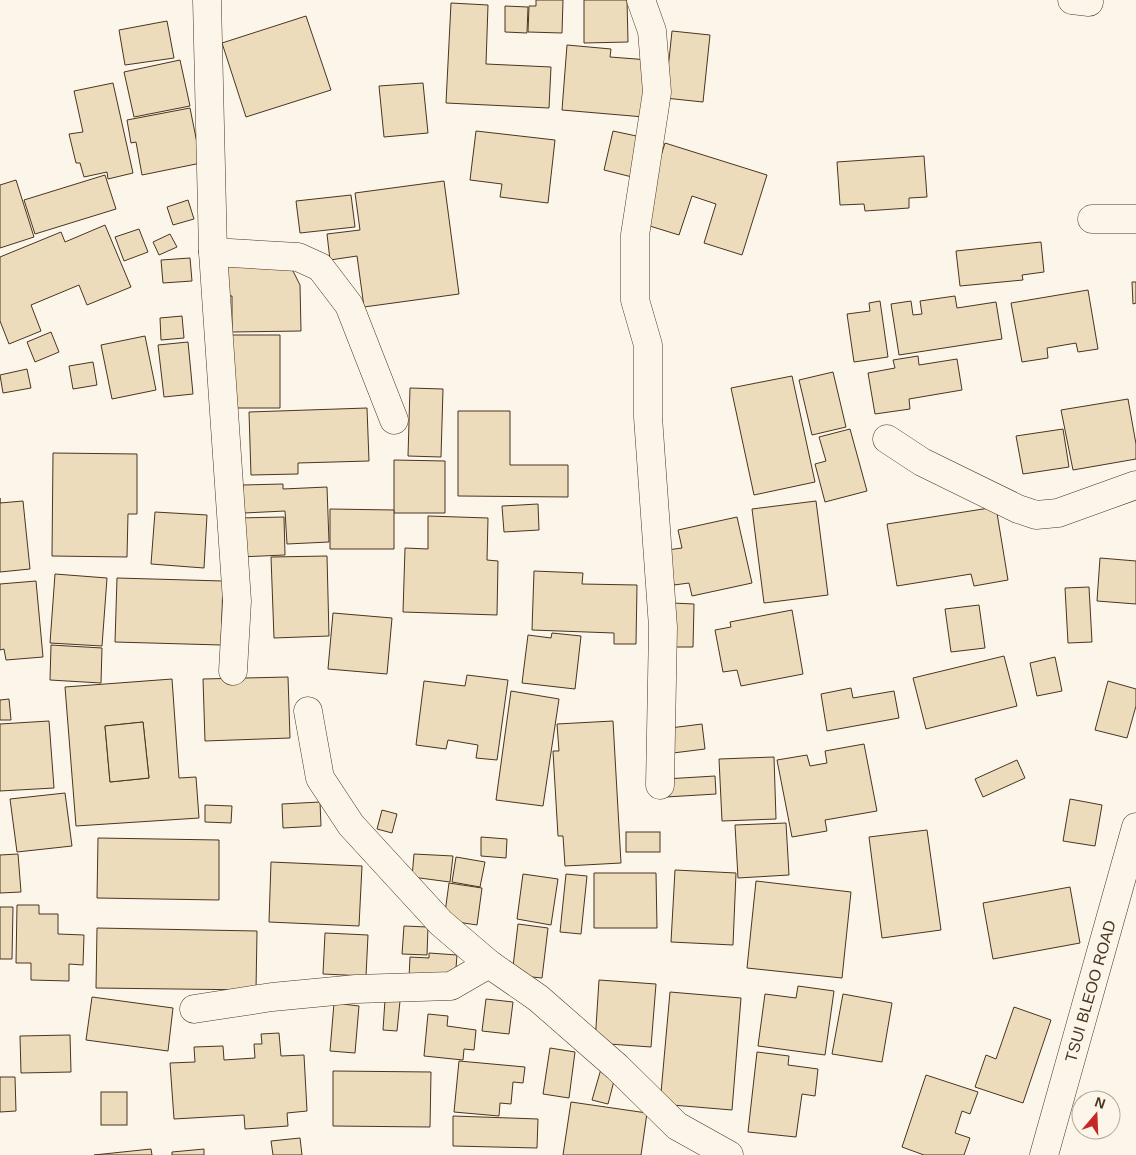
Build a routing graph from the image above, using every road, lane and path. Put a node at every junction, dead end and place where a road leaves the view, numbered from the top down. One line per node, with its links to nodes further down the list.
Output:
1 (207, 0): 5 (street)
2 (641, 0): 11 (street)
3 (1092, 219): 4 (street)
4 (1136, 219)
5 (214, 252): 6 (street); 9 (street)
6 (394, 420)
7 (887, 439): 8 (street)
8 (1136, 485)
9 (233, 671)
10 (308, 711): 13 (street)
11 (660, 785)
12 (1136, 828): 16 (street, TSUI BLEOO ROAD)
13 (488, 964): 14 (street); 15 (street)
14 (194, 1009)
15 (729, 1155)
16 (1044, 1155)

